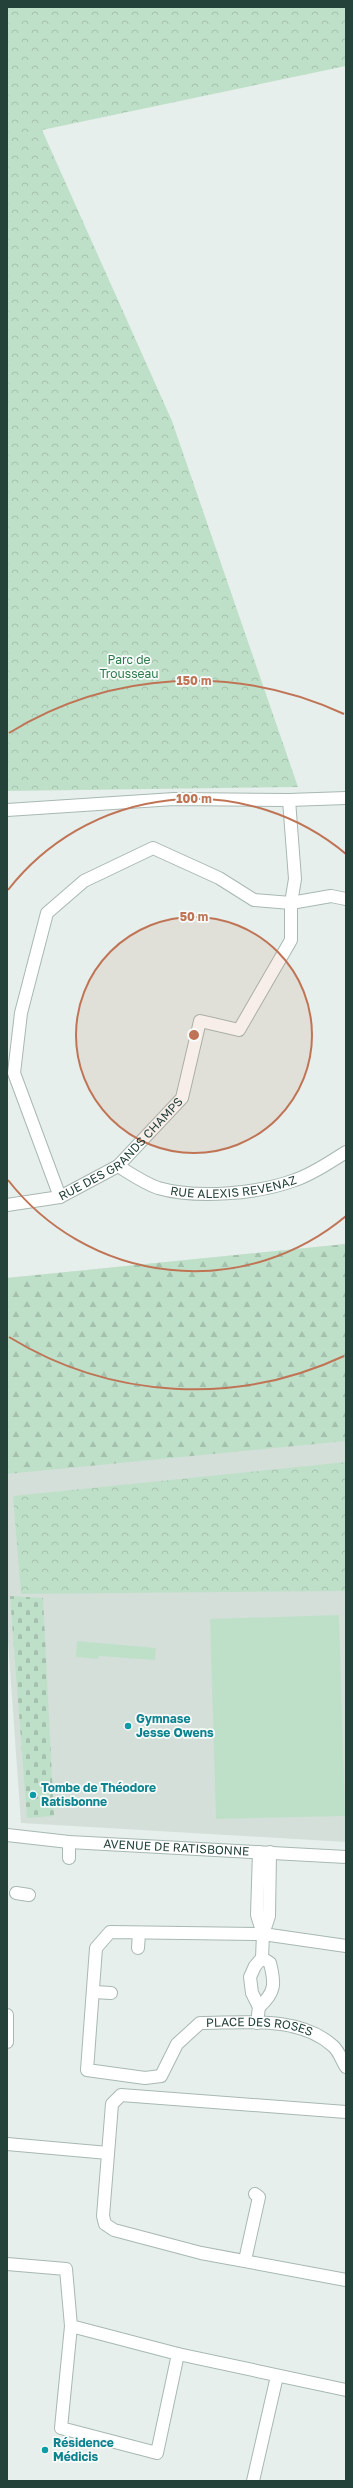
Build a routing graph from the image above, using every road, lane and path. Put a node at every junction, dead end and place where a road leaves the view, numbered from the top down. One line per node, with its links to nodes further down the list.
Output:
1 (346, 798): 2 (street)
2 (289, 800): 3 (street); 5 (street, RUE DES GRANDS CHAMPS)
3 (7, 810)
4 (346, 899): 5 (street)
5 (291, 903): 7 (street, RUE DES GRANDS CHAMPS); 8 (street)
6 (346, 1152): 7 (street, RUE ALEXIS REVENAZ)
7 (118, 1166): 8 (street, RUE DES GRANDS CHAMPS)
8 (60, 1197): 9 (street, RUE DES GRANDS CHAMPS)
9 (7, 1205)
10 (7, 1836): 11 (street, AVENUE DE RATISBONNE)
11 (69, 1842): 12 (street, AVENUE DE RATISBONNE); 14 (street)
12 (265, 1852): 13 (street, AVENUE DE RATISBONNE); 18 (street)
13 (346, 1857)
14 (68, 1858)
15 (16, 1893): 16 (street)
16 (29, 1895)
17 (139, 1934): 18 (street); 20 (street); 22 (street)
18 (263, 1934): 19 (street); 21 (street)
19 (346, 1946)
20 (138, 1948)
21 (262, 1958): 24 (street); 24 (street)
22 (94, 1992): 23 (street); 26 (street, PLACE DES ROSES)
23 (111, 1993)
24 (260, 2007): 26 (street)
25 (7, 2015): 27 (street)
26 (257, 2022): 28 (street, PLACE DES ROSES)
27 (7, 2042)
28 (346, 2067)
29 (346, 2112): 31 (street)
30 (7, 2144): 31 (street)
31 (108, 2153): 33 (street)
32 (255, 2194): 33 (street)
33 (245, 2260): 35 (street)
34 (7, 2264): 36 (street)
35 (346, 2280)
36 (71, 2326): 37 (street); 37 (street)
37 (178, 2354): 38 (street)
38 (277, 2376): 39 (street); 40 (street)
39 (346, 2390)
40 (253, 2481)

